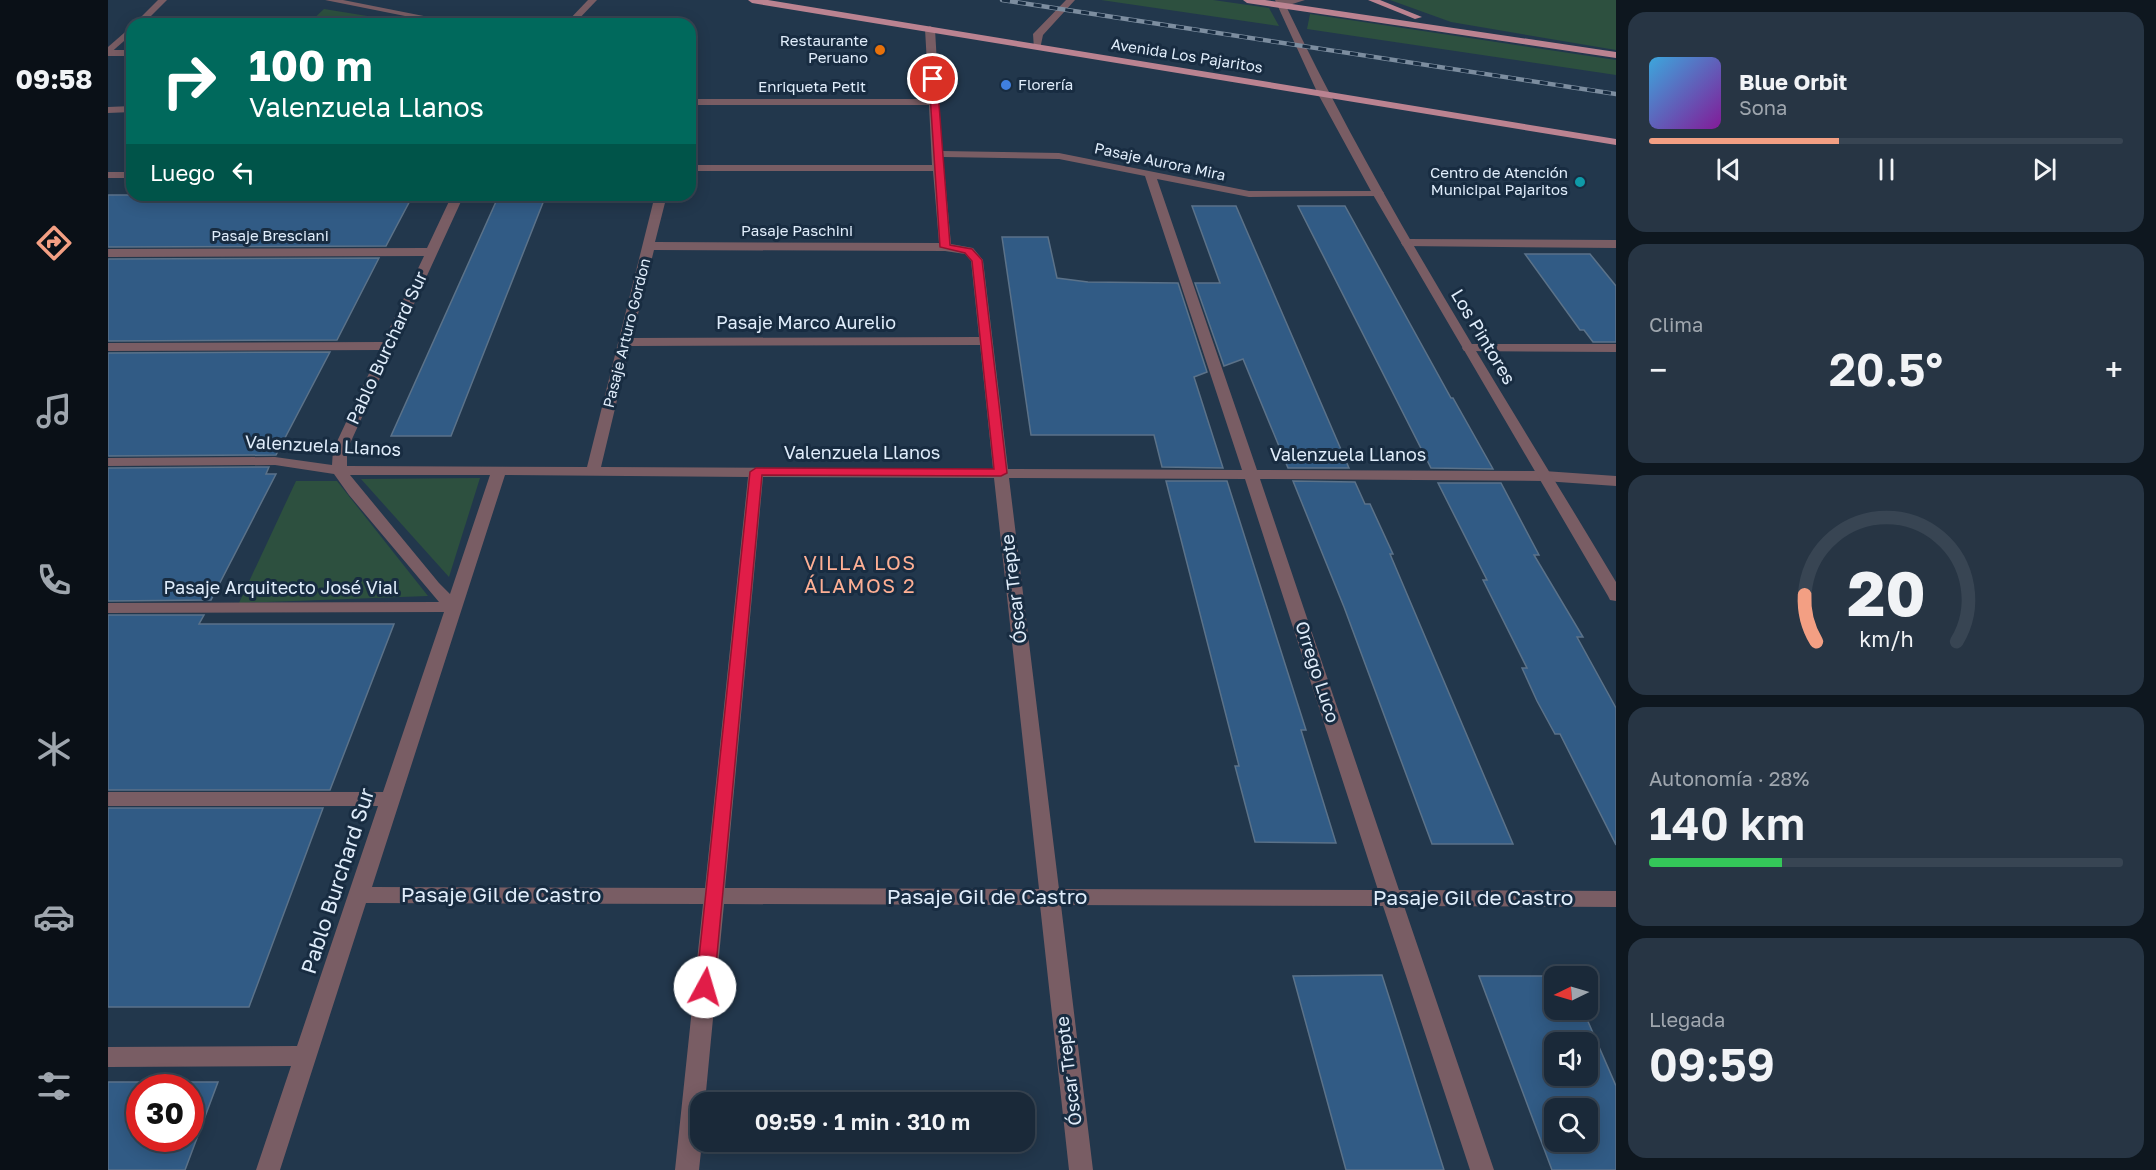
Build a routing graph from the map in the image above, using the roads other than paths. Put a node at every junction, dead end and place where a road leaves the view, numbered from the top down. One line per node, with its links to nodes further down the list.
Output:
1 (163, 0): 10 (street)
2 (330, 0): 11 (street)
3 (593, 0): 12 (street)
4 (752, 0): 13 (main road, Avenida Los Pajaritos)
5 (1071, 0): 16 (street)
6 (1247, 0): 9 (main road)
7 (1301, 0): 9 (street)
8 (1372, 0): 14 (main road)
9 (1280, 2): 14 (main road); 20 (street, Los Pintores)
10 (144, 18)
11 (428, 18)
12 (575, 18)
13 (930, 29): 16 (main road, Avenida Los Pajaritos); 22 (street)
14 (1462, 31): 19 (main road)
15 (126, 35): 17 (street)
16 (1037, 46): 20 (main road, Avenida Los Pajaritos)
17 (108, 53): 18 (street)
18 (126, 53)
19 (1616, 55)
20 (1323, 94): 25 (main road, Avenida Los Pajaritos); 32 (street, Los Pintores)
21 (696, 102): 22 (street, Enriqueta Petit)
22 (934, 102): 26 (street)
23 (108, 110): 24 (street)
24 (126, 110)
25 (1616, 142)
26 (937, 154): 28 (street); 31 (street, Pasaje Aurora Mira)
27 (696, 168): 28 (street)
28 (938, 168): 38 (street)
29 (108, 175): 30 (street)
30 (126, 175)
31 (1150, 175): 32 (street, Pasaje Aurora Mira); 53 (street, Orrego Luco)
32 (1378, 194): 35 (street, Los Pintores)
33 (455, 201): 39 (street, Pablo Burchard Sur)
34 (659, 201): 37 (street, Pasaje Arturo Gordon)
35 (1407, 243): 36 (street); 45 (street, Los Pintores)
36 (1616, 244)
37 (648, 246): 38 (street, Pasaje Paschini); 42 (street, Pasaje Arturo Gordon)
38 (945, 247): 41 (street, Óscar Trepte)
39 (431, 252): 40 (street, Pasaje Bresciani); 44 (street, Pablo Burchard Sur)
40 (108, 253)
41 (987, 341): 42 (street, Pasaje Marco Aurelio); 52 (street, Óscar Trepte)
42 (625, 342): 50 (street, Pasaje Arturo Gordon)
43 (108, 346): 44 (street)
44 (387, 346): 48 (street, Pablo Burchard Sur)
45 (1469, 348): 46 (street); 54 (street, Los Pintores)
46 (1616, 348)
47 (108, 462): 48 (street, Valenzuela Llanos)
48 (339, 470): 49 (street, Valenzuela Llanos); 57 (street)
49 (499, 470): 50 (street, Valenzuela Llanos); 57 (street, Pablo Burchard Sur)
50 (593, 471): 51 (street, Valenzuela Llanos)
51 (756, 472): 52 (street, Valenzuela Llanos); 62 (street)
52 (1001, 473): 53 (street, Valenzuela Llanos); 63 (street, Óscar Trepte)
53 (1253, 474): 54 (street, Valenzuela Llanos); 64 (street, Orrego Luco)
54 (1544, 476): 55 (street, Valenzuela Llanos); 56 (street, Los Pintores)
55 (1616, 481)
56 (1616, 596)
57 (454, 607): 58 (street, Pasaje Arquitecto José Vial); 60 (street, Pablo Burchard Sur)
58 (108, 608)
59 (108, 799): 60 (street)
60 (390, 799): 61 (street, Pablo Burchard Sur)
61 (359, 895): 62 (street, Pasaje Gil de Castro); 66 (street, Pablo Burchard Sur)
62 (714, 895): 63 (street, Pasaje Gil de Castro); 69 (street)
63 (1049, 897): 64 (street, Pasaje Gil de Castro); 70 (street, Óscar Trepte)
64 (1390, 898): 65 (street, Pasaje Gil de Castro); 71 (street, Orrego Luco)
65 (1616, 899)
66 (306, 1056): 67 (street); 68 (street, Pablo Burchard Sur)
67 (108, 1057)
68 (268, 1170)
69 (687, 1170)
70 (1081, 1170)
71 (1482, 1170)

